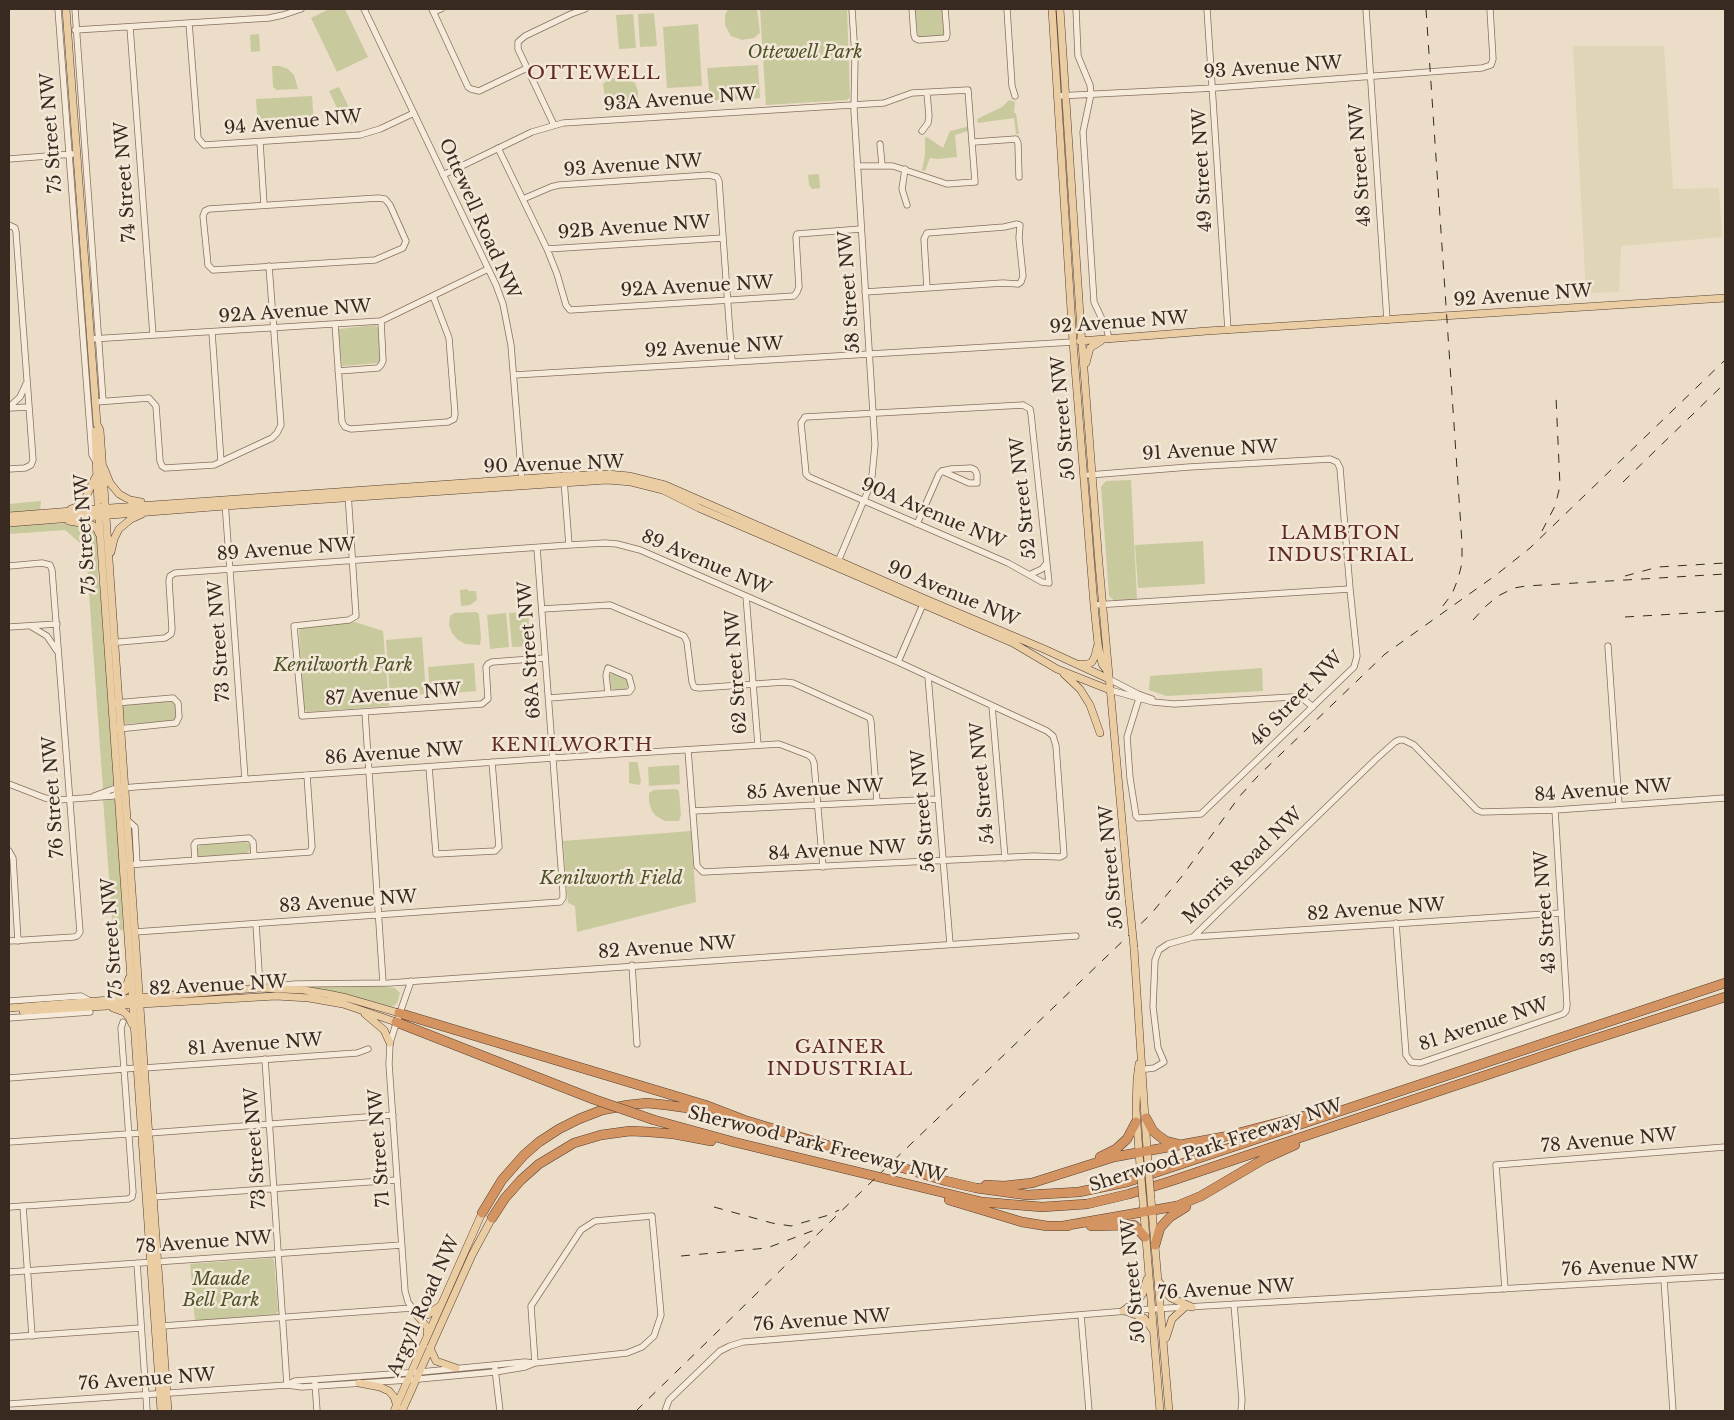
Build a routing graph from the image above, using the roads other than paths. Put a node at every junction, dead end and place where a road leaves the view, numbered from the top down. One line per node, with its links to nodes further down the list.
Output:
1 (58, 9): 39 (street, 75 Street NW)
2 (66, 9): 21 (main road, 75 Street NW)
3 (75, 9): 22 (street, 75 Street NW)
4 (301, 9): 19 (street)
5 (364, 9): 32 (street, Ottewell Road NW)
6 (441, 9): 18 (street)
7 (586, 9): 23 (street)
8 (852, 9): 31 (street, 58 Street NW)
9 (912, 9): 10 (street)
10 (945, 9)
11 (1007, 9): 28 (street)
12 (1052, 9): 29 (main road, 50 Street NW)
13 (1060, 9): 30 (main road, 50 Street NW)
14 (1076, 9): 27 (street)
15 (1207, 9): 25 (street, 49 Street NW)
16 (1366, 9): 24 (street, 48 Street NW)
17 (1490, 9): 24 (street, 93 Avenue NW)
18 (432, 11): 23 (street)
19 (189, 23): 20 (street); 35 (street, 94 Avenue NW)
20 (130, 27): 22 (street); 66 (street, 74 Street NW)
21 (68, 30): 22 (street); 39 (main road, 75 Street NW)
22 (77, 30): 67 (street, 75 Street NW)
23 (527, 68): 33 (street)
24 (1370, 75): 25 (street, 93 Avenue NW); 60 (street, 48 Street NW)
25 (1214, 88): 27 (street, 93 Avenue NW); 64 (street, 49 Street NW)
26 (927, 93): 31 (street, 93A Avenue NW); 34 (street); 36 (street, 93A Avenue NW)
27 (1091, 94): 30 (street, 93 Avenue NW); 68 (street)
28 (1015, 96)
29 (1057, 96): 30 (street, 93 Avenue NW); 70 (main road, 50 Street NW)
30 (1066, 96): 69 (main road, 50 Street NW)
31 (854, 104): 33 (street, 93A Avenue NW); 42 (street, 58 Street NW)
32 (414, 113): 35 (street, 94 Avenue NW); 44 (street, Ottewell Road NW)
33 (554, 125): 38 (street, 93A Avenue NW)
34 (922, 131)
35 (260, 142): 47 (street)
36 (974, 142): 43 (street); 45 (street)
37 (880, 144): 41 (street)
38 (498, 148): 44 (street, 93A Avenue NW); 46 (street)
39 (73, 154): 40 (street); 67 (main road, 75 Street NW); 81 (street, 75 Street NW)
40 (9, 158)
41 (882, 165): 42 (street); 43 (street)
42 (857, 166): 50 (street, 58 Street NW)
43 (905, 169): 48 (street)
44 (443, 175): 54 (street, Ottewell Road NW)
45 (1019, 177)
46 (523, 199): 51 (street, 93 Avenue NW); 52 (street)
47 (264, 205): 53 (street); 53 (street)
48 (907, 205)
49 (12, 226): 76 (street)
50 (861, 229): 56 (street, 58 Street NW); 59 (street, 92A Avenue NW)
51 (723, 238): 52 (street, 92B Avenue NW); 59 (street)
52 (546, 249): 59 (street, 92A Avenue NW)
53 (269, 266): 63 (street)
54 (488, 269): 57 (street, 92A Avenue NW); 75 (street, Ottewell Road NW)
55 (927, 288): 55 (street); 56 (street)
56 (865, 292): 71 (street, 58 Street NW)
57 (433, 296): 61 (street, 92A Avenue NW); 73 (street)
58 (1725, 298): 60 (main road, 92 Avenue NW)
59 (728, 300): 72 (street)
60 (1387, 320): 64 (main road, 92 Avenue NW)
61 (381, 321): 62 (street, 92A Avenue NW); 73 (street)
62 (335, 324): 63 (street, 92A Avenue NW); 73 (street)
63 (273, 328): 65 (street, 92A Avenue NW); 82 (street)
64 (1228, 330): 68 (main road, 92 Avenue NW)
65 (212, 332): 66 (street, 92A Avenue NW); 82 (street)
66 (153, 335): 67 (street, 92A Avenue NW)
67 (95, 339): 77 (main road, 75 Street NW)
68 (1106, 340): 69 (main road, 92 Avenue NW); 74 (main road)
69 (1082, 341): 70 (main road, 92 Avenue NW); 74 (main road, 50 Street NW)
70 (1073, 342): 71 (street, 92 Avenue NW); 88 (main road, 50 Street NW)
71 (869, 353): 72 (street, 92 Avenue NW); 80 (street, 58 Street NW)
72 (732, 362): 75 (street, 92 Avenue NW)
73 (338, 370)
74 (1084, 371): 87 (main road, 50 Street NW)
75 (514, 375): 90 (street, Ottewell Road NW)
76 (27, 382): 78 (street); 79 (street)
77 (99, 401): 81 (main road, 75 Street NW); 82 (street)
78 (29, 407): 79 (street); 84 (street)
79 (9, 408)
80 (873, 414): 92 (street, 58 Street NW); 92 (street, 90A Avenue NW); 108 (street, 52 Street NW)
81 (99, 462): 86 (main road, 75 Street NW); 94 (main road); 96 (main road, 75 Street NW)
82 (221, 462)
83 (1337, 462): 87 (street, 91 Avenue NW); 113 (street, 46 Street NW)
84 (9, 469)
85 (942, 471): 85 (street); 101 (street)
86 (96, 474): 95 (main road); 96 (main road, 75 Street NW)
87 (1093, 474): 88 (street, 91 Avenue NW); 116 (main road, 50 Street NW)
88 (1084, 475): 117 (main road, 50 Street NW)
89 (564, 480): 90 (main road, 90 Avenue NW); 103 (street); 107 (main road, 90 Avenue NW)
90 (522, 483): 91 (main road, 90 Avenue NW)
91 (348, 494): 93 (main road, 90 Avenue NW); 105 (street)
92 (865, 500): 101 (street, 90A Avenue NW); 107 (street, 58 Street NW)
93 (225, 503): 94 (main road, 90 Avenue NW); 97 (main road, 90 Avenue NW); 110 (street, 73 Street NW)
94 (164, 504): 96 (main road, 90 Avenue NW)
95 (64, 512): 96 (main road, 90 Avenue NW); 98 (main road, 90 Avenue NW)
96 (102, 512): 97 (main road, 90 Avenue NW); 99 (main road, 90 Avenue NW); 102 (main road, 75 Street NW); 106 (main road, 75 Street NW)
97 (146, 512): 106 (main road)
98 (9, 516)
99 (56, 519): 100 (main road, 90 Avenue NW); 102 (main road)
100 (9, 523)
101 (917, 524): 111 (street, 90A Avenue NW)
102 (100, 538): 122 (main road, 75 Street NW)
103 (569, 545): 104 (street, 89 Avenue NW); 114 (street, 89 Avenue NW)
104 (537, 548): 105 (street, 89 Avenue NW); 118 (street, 68A Street NW)
105 (353, 560): 110 (street, 89 Avenue NW); 140 (street, 87 Avenue NW)
106 (109, 564): 122 (main road, 75 Street NW)
107 (837, 564): 115 (main road, 90 Avenue NW)
108 (1046, 564): 111 (street); 112 (street, 52 Street NW)
109 (9, 566): 119 (street, 76 Street NW)
110 (230, 569): 122 (street, 89 Avenue NW); 150 (street, 73 Street NW)
111 (1031, 574): 112 (street, 90A Avenue NW)
112 (1049, 583)
113 (1350, 588): 116 (street); 139 (street, 46 Street NW)
114 (746, 596): 127 (street, 89 Avenue NW); 132 (street, 62 Street NW)
115 (924, 601): 127 (street); 128 (main road, 90 Avenue NW); 129 (main road, 90 Avenue NW)
116 (1103, 605): 117 (street); 131 (main road, 50 Street NW)
117 (1094, 606): 123 (main road, 50 Street NW)
118 (542, 609): 126 (street, 68A Street NW); 132 (street)
119 (57, 624): 120 (street); 125 (street, 76 Street NW)
120 (30, 626): 121 (street); 125 (street, 76 Street NW)
121 (9, 627)
122 (111, 642): 137 (main road, 75 Street NW)
123 (1098, 644): 128 (main road); 131 (main road, 50 Street NW)
124 (1608, 646): 158 (street)
125 (59, 656): 153 (street, 76 Street NW)
126 (545, 658): 136 (street, 68A Street NW); 140 (street, 87 Avenue NW)
127 (898, 662): 130 (street, 89 Avenue NW)
128 (1077, 664): 131 (main road, 90 Avenue NW)
129 (1060, 670): 133 (main road, 90 Avenue NW); 142 (main road)
130 (928, 676): 138 (street, 89 Avenue NW); 154 (street, 56 Street NW)
131 (1109, 676): 133 (main road, 50 Street NW); 135 (street, 90 Avenue NW)
132 (753, 684): 143 (street, 62 Street NW); 156 (street)
133 (1110, 690): 135 (street, 90 Avenue NW); 209 (main road, 50 Street NW, bridge)
134 (608, 693): 134 (street); 136 (street)
135 (1139, 697): 139 (street, 90 Avenue NW); 139 (street, 46 Street NW)
136 (548, 698): 145 (street, 68A Street NW)
137 (116, 702): 141 (main road, 75 Street NW); 141 (street)
138 (992, 706): 163 (street, 89 Avenue NW); 165 (street, 54 Street NW)
139 (1313, 707)
140 (365, 712): 148 (street)
141 (118, 729): 152 (main road, 75 Street NW)
142 (1100, 733)
143 (758, 745): 144 (street, 86 Avenue NW); 157 (street, 86 Avenue NW)
144 (688, 750): 145 (street, 86 Avenue NW); 160 (street)
145 (553, 758): 146 (street, 86 Avenue NW); 171 (street, 68A Street NW)
146 (492, 762): 147 (street, 86 Avenue NW); 147 (street)
147 (429, 767): 148 (street, 86 Avenue NW)
148 (369, 771): 149 (street, 86 Avenue NW); 173 (street)
149 (307, 775): 150 (street, 86 Avenue NW); 164 (street)
150 (244, 779): 152 (street, 86 Avenue NW)
151 (9, 784): 153 (street, 86 Avenue NW)
152 (121, 790): 153 (street, 86 Avenue NW); 168 (main road, 75 Street NW); 168 (main road, 75 Street NW)
153 (69, 798): 180 (street, 76 Street NW)
154 (938, 798): 156 (street, 85 Avenue NW); 167 (street, 56 Street NW)
155 (1725, 798): 158 (street, 84 Avenue NW)
156 (878, 802): 157 (street, 85 Avenue NW)
157 (818, 805): 160 (street, 85 Avenue NW); 169 (street)
158 (1619, 805): 159 (street, 84 Avenue NW)
159 (1555, 810): 161 (street, 84 Avenue NW); 172 (street, 43 Street NW)
160 (693, 812): 169 (street, 84 Avenue NW)
161 (1482, 812): 178 (street, Morris Road NW)
162 (10, 851): 170 (street)
163 (1064, 855): 165 (street, 84 Avenue NW)
164 (254, 856): 166 (street); 166 (street)
165 (1005, 858): 167 (street, 84 Avenue NW)
166 (195, 860): 168 (street)
167 (943, 861): 169 (street, 84 Avenue NW); 181 (street, 56 Street NW)
168 (130, 864): 176 (main road, 75 Street NW); 183 (main road, 75 Street NW)
169 (823, 867)
170 (11, 873): 180 (street)
171 (562, 899): 173 (street, 83 Avenue NW)
172 (1562, 913): 174 (street, 82 Avenue NW); 197 (street, 43 Street NW)
173 (379, 915): 175 (street, 83 Avenue NW); 185 (street)
174 (1396, 923): 178 (street, 82 Avenue NW); 197 (street, 81 Avenue NW)
175 (256, 924): 176 (street, 83 Avenue NW); 187 (street)
176 (135, 932): 191 (main road, 75 Street NW)
177 (1076, 936): 181 (street, 82 Avenue NW)
178 (1193, 937): 209 (street, Morris Road NW)
179 (9, 941): 180 (street)
180 (18, 941)
181 (950, 944): 182 (street, 82 Avenue NW)
182 (632, 965): 184 (street, 82 Avenue NW); 204 (street)
183 (131, 970): 191 (main road, 75 Street NW); 192 (main road)
184 (411, 981): 185 (street, 82 Avenue NW); 198 (street, 71 Street NW)
185 (383, 983): 187 (street, 82 Avenue NW)
186 (1725, 983): 211 (highway, Sherwood Park Freeway NW)
187 (260, 988): 191 (main road, 82 Avenue NW); 198 (main road, 82 Avenue NW)
188 (1725, 997): 217 (highway, Sherwood Park Freeway NW)
189 (9, 1001): 190 (street, 82 Avenue NW)
190 (90, 1001): 192 (main road, 82 Avenue NW); 193 (main road, 82 Avenue NW)
191 (136, 1001): 192 (main road, 82 Avenue NW); 194 (main road, 82 Avenue NW); 202 (main road, 75 Street NW); 207 (main road, 75 Street NW)
192 (103, 1003): 195 (main road, 82 Avenue NW); 202 (main road)
193 (9, 1008)
194 (359, 1009): 201 (main road, 82 Avenue NW); 203 (main road)
195 (9, 1012)
196 (90, 1012): 199 (street)
197 (1565, 1012)
198 (399, 1013): 201 (street, 71 Street NW); 214 (highway, Sherwood Park Freeway NW)
199 (9, 1018)
200 (123, 1022): 208 (street, 75 Street NW)
201 (396, 1022): 203 (street, 71 Street NW); 224 (highway, Sherwood Park Freeway NW, bridge)
202 (135, 1036): 207 (main road, 75 Street NW)
203 (390, 1043): 212 (street, 71 Street NW)
204 (637, 1044)
205 (368, 1049): 206 (street, 81 Avenue NW)
206 (265, 1060): 207 (street, 81 Avenue NW); 216 (street, 73 Street NW)
207 (141, 1068): 208 (street, 81 Avenue NW); 218 (main road, 75 Street NW)
208 (124, 1069): 210 (street, 81 Avenue NW); 219 (street, 75 Street NW)
209 (1140, 1070): 213 (main road, 50 Street NW); 215 (main road, 50 Street NW)
210 (9, 1078)
211 (1354, 1106): 221 (highway); 226 (highway, Sherwood Park Freeway NW)
212 (393, 1115): 216 (street); 227 (street, 71 Street NW)
213 (1146, 1118): 221 (highway); 223 (main road, 50 Street NW)
214 (744, 1120): 226 (highway, Sherwood Park Freeway NW); 235 (highway)
215 (1136, 1122): 223 (main road, 50 Street NW); 225 (highway)
216 (269, 1124): 218 (street); 229 (street, 73 Street NW)
217 (1322, 1130): 228 (highway, Sherwood Park Freeway NW); 230 (highway)
218 (145, 1133): 219 (street); 231 (main road, 75 Street NW); 242 (main road, 75 Street NW)
219 (128, 1134): 220 (street); 232 (street, 75 Street NW)
220 (9, 1142)
221 (1186, 1144): 223 (highway)
222 (1725, 1147): 250 (street, 78 Avenue NW)
223 (1143, 1152): 225 (highway); 234 (main road, 50 Street NW, bridge); 234 (main road, 50 Street NW, bridge)
224 (830, 1165): 228 (highway, Sherwood Park Freeway NW); 236 (highway)
225 (1085, 1166): 226 (highway)
226 (917, 1172)
227 (397, 1180): 229 (street); 239 (street, 71 Street NW)
228 (894, 1181): 237 (highway)
229 (273, 1188): 231 (street); 241 (street, 73 Street NW)
230 (1200, 1196): 234 (highway); 240 (highway)
231 (153, 1197): 242 (main road, 75 Street NW)
232 (23, 1206): 233 (street); 244 (street)
233 (9, 1207)
234 (1148, 1212): 237 (highway); 238 (main road, 50 Street NW); 240 (main road, 50 Street NW)
235 (482, 1213): 251 (main road, Argyll Road NW)
236 (492, 1218): 267 (main road, Argyll Road NW)
237 (1063, 1226): 238 (highway)
238 (1145, 1237): 246 (main road, 50 Street NW)
239 (402, 1245): 241 (street, 78 Avenue NW); 256 (street, 71 Street NW)
240 (1156, 1245): 248 (main road, 50 Street NW)
241 (278, 1253): 242 (street, 78 Avenue NW); 259 (street, 73 Street NW)
242 (154, 1262): 243 (street, 78 Avenue NW); 260 (main road, 75 Street NW); 280 (main road, 75 Street NW)
243 (137, 1263): 244 (street, 78 Avenue NW); 261 (street)
244 (28, 1271): 245 (street, 78 Avenue NW); 263 (street)
245 (9, 1272)
246 (1148, 1273): 254 (main road, 50 Street NW); 257 (main road)
247 (1725, 1276): 249 (street, 76 Avenue NW)
248 (1158, 1279): 253 (main road); 255 (main road, 50 Street NW)
249 (1664, 1280): 250 (street, 76 Avenue NW); 294 (street)
250 (1505, 1289): 252 (street, 76 Avenue NW)
251 (442, 1304): 256 (main road); 265 (main road, Argyll Road NW)
252 (1234, 1304): 253 (street, 76 Avenue NW); 293 (street)
253 (1189, 1307): 255 (street, 76 Avenue NW); 266 (main road)
254 (1152, 1309): 255 (street, 76 Avenue NW); 257 (street, 76 Avenue NW); 262 (main road, 50 Street NW)
255 (1161, 1309): 266 (main road, 50 Street NW)
256 (414, 1311): 259 (street); 265 (main road)
257 (1124, 1311): 258 (street, 76 Avenue NW); 262 (main road)
258 (1081, 1315): 289 (street, 76 Avenue NW); 290 (street)
259 (282, 1318): 260 (street); 278 (street, 73 Street NW)
260 (162, 1326): 280 (main road, 75 Street NW)
261 (141, 1328): 263 (street); 281 (street)
262 (1153, 1332): 291 (main road, 50 Street NW)
263 (32, 1336): 264 (street)
264 (9, 1337)
265 (427, 1338): 271 (main road, Argyll Road NW)
266 (1164, 1346): 292 (main road, 50 Street NW)
267 (430, 1348): 270 (main road); 272 (main road, Argyll Road NW)
268 (535, 1363): 268 (street, 76 Avenue NW); 269 (street, 76 Avenue NW); 273 (street, 76 Avenue NW)
269 (495, 1365): 270 (street, 76 Avenue NW); 273 (street)
270 (456, 1368): 272 (street, 76 Avenue NW)
271 (412, 1372): 272 (street, 76 Avenue NW); 275 (street, 76 Avenue NW); 276 (main road, Argyll Road NW)
272 (420, 1372): 274 (main road, Argyll Road NW)
273 (495, 1372): 274 (street, 76 Avenue NW); 288 (street)
274 (417, 1379): 276 (street, 76 Avenue NW); 283 (main road, Argyll Road NW)
275 (314, 1380): 278 (street, 76 Avenue NW); 279 (street)
276 (408, 1380): 277 (street, 76 Avenue NW); 283 (main road, Argyll Road NW)
277 (360, 1383): 279 (street, 76 Avenue NW); 283 (main road)
278 (287, 1385): 279 (street, 76 Avenue NW); 280 (street, 76 Avenue NW)
279 (315, 1387): 287 (street)
280 (163, 1394): 281 (street, 76 Avenue NW); 285 (main road, 75 Street NW); 286 (main road, 75 Street NW)
281 (146, 1395): 282 (street, 76 Avenue NW); 284 (street)
282 (9, 1404)
283 (398, 1409)
284 (147, 1411)
285 (162, 1411)
286 (168, 1411)
287 (317, 1411)
288 (500, 1411)
289 (665, 1411)
290 (1089, 1411)
291 (1160, 1411)
292 (1169, 1411)
293 (1241, 1411)
294 (1673, 1411)

